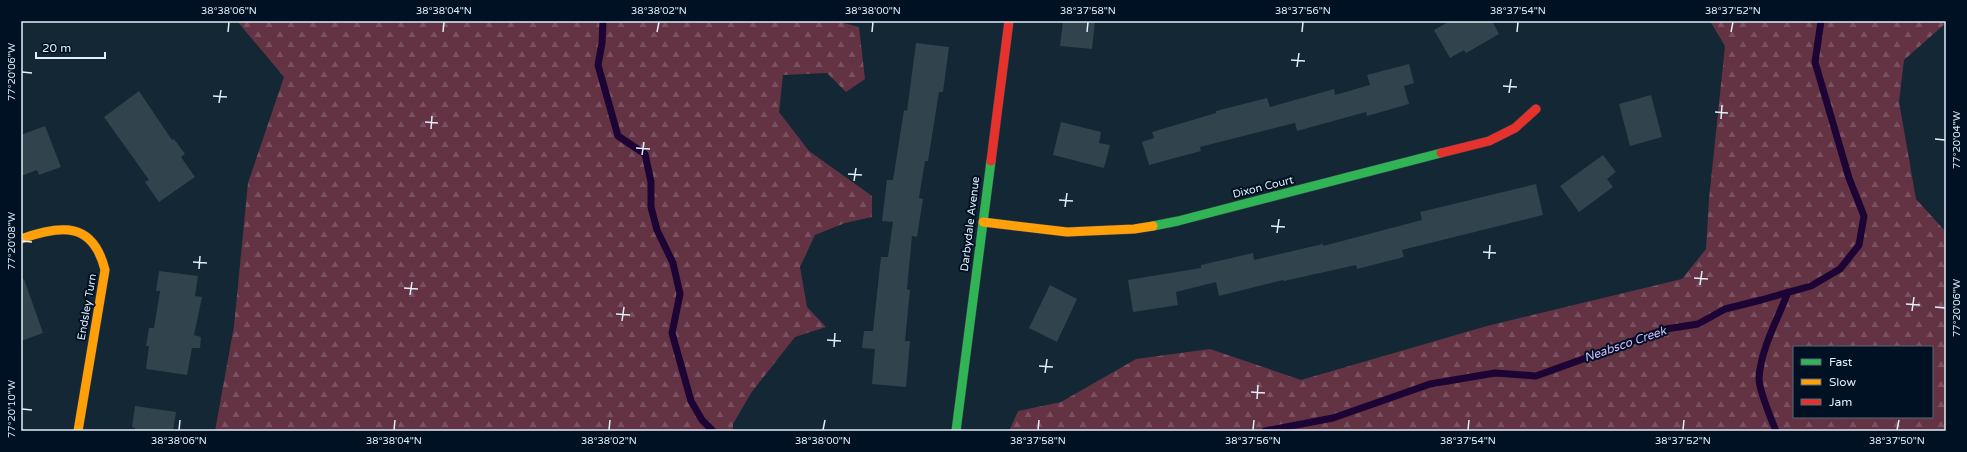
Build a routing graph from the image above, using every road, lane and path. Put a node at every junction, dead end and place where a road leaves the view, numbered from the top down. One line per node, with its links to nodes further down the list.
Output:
1 (1009, 21): 3 (street, Darbydale Avenue)
2 (1536, 109): 3 (street, Dixon Court)
3 (983, 222): 6 (street, Darbydale Avenue)
4 (21, 239): 5 (street, Endsley Turn)
5 (78, 431)
6 (956, 431)

